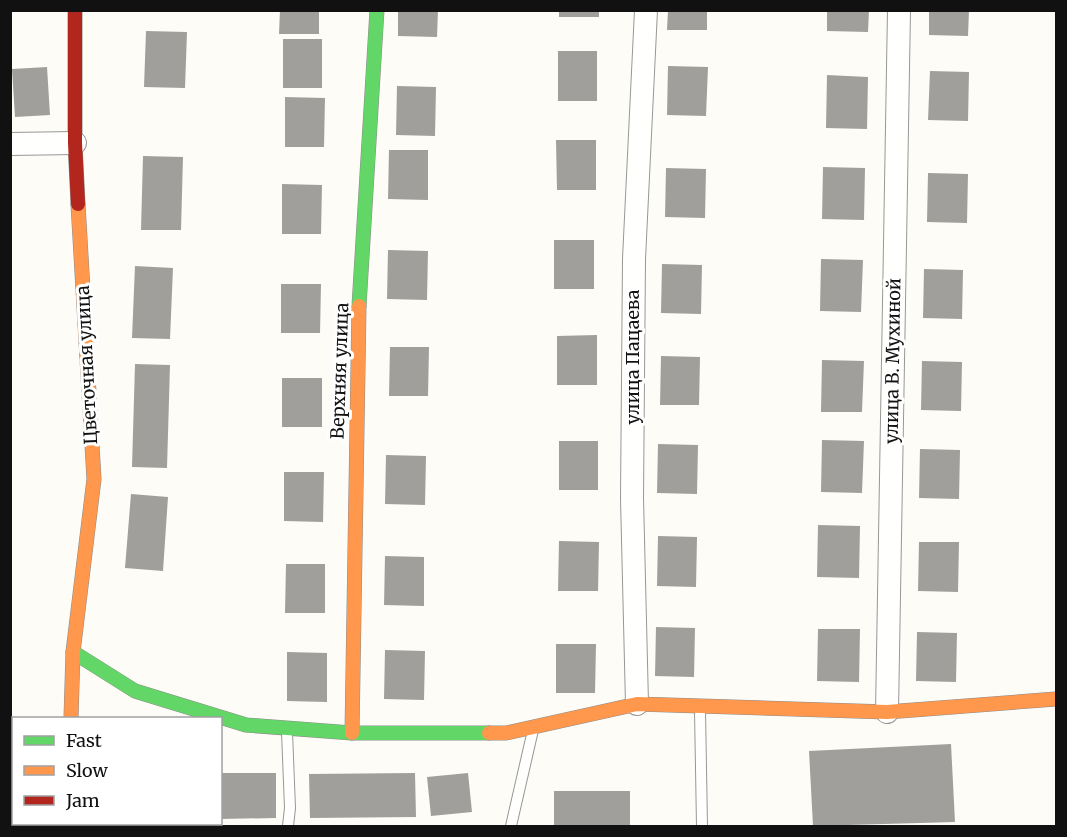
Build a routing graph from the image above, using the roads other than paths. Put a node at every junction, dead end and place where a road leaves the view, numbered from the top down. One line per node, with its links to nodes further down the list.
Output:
1 (75, 10): 5 (street, Цветочная улица)
2 (377, 10): 17 (street, Верхняя улица)
3 (646, 10): 9 (street, улица Пацаева)
4 (899, 10): 11 (street, улица В. Мухиной)
5 (75, 143): 6 (street); 7 (street, Цветочная улица)
6 (10, 144)
7 (73, 651): 12 (street, Цветочная улица); 13 (street)
8 (1056, 699): 11 (street)
9 (637, 704): 10 (street); 15 (street)
10 (700, 706): 11 (street); 20 (lane)
11 (887, 712)
12 (71, 717)
13 (220, 717)
14 (222, 718): 16 (street)
15 (534, 727): 17 (street); 19 (lane)
16 (287, 728): 17 (street); 18 (lane)
17 (352, 734)
18 (288, 826)
19 (511, 826)
20 (702, 826)

